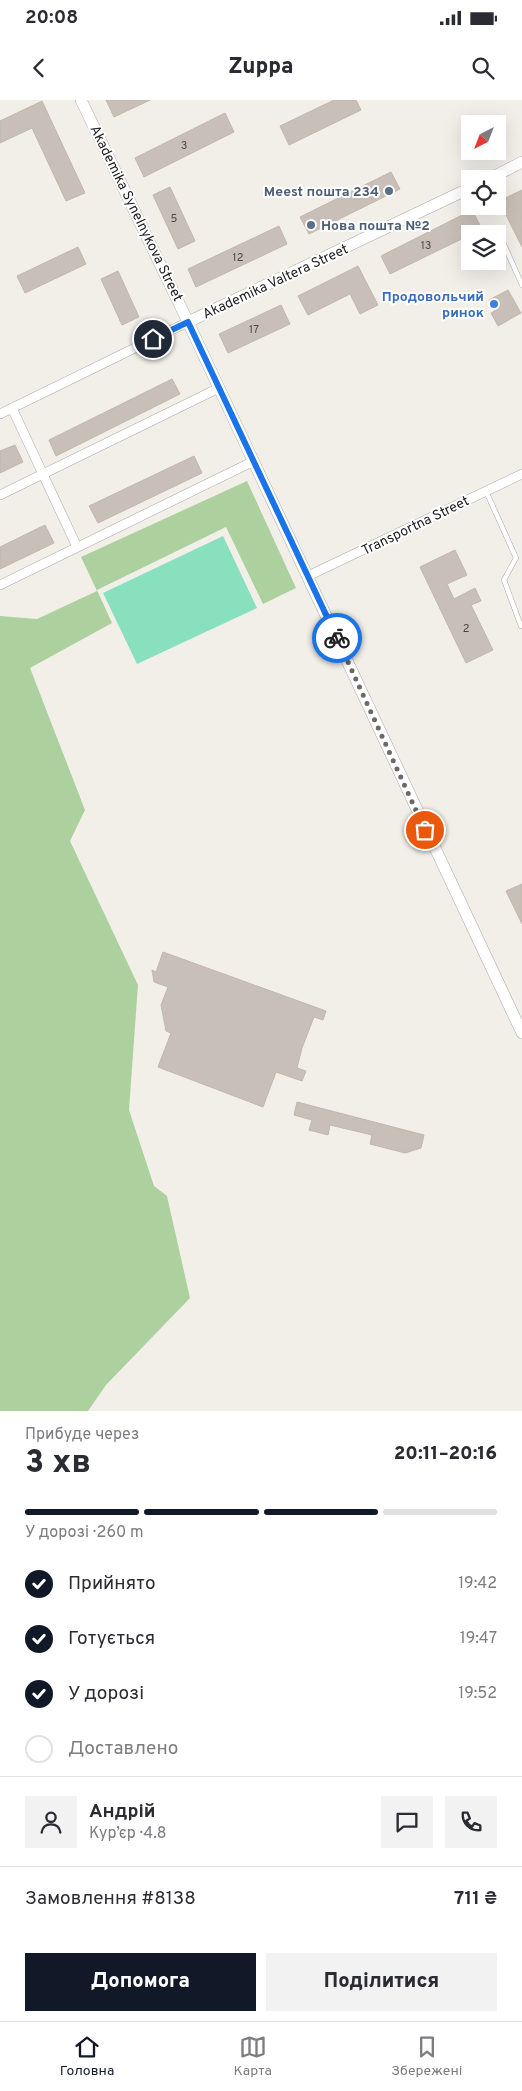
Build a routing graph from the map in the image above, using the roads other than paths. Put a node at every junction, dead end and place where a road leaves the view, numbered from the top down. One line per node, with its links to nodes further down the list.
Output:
1 (82, 100): 7 (street, Akademika Synelnykova Street)
2 (522, 162): 3 (street)
3 (506, 170)
4 (461, 192): 7 (street, Akademika Valtera Street)
5 (506, 249): 6 (lane)
6 (522, 285)
7 (188, 322): 8 (street, Akademika Synelnykova Street); 9 (street, Akademika Valtera Street)
8 (219, 388): 11 (street, Akademika Synelnykova Street); 13 (street)
9 (12, 408): 10 (street, Akademika Valtera Street); 13 (street)
10 (0, 414)
11 (254, 461): 16 (street); 17 (street, Akademika Synelnykova Street)
12 (522, 474): 14 (street, Transportna Street)
13 (42, 475): 15 (street); 16 (street)
14 (486, 491): 17 (street, Transportna Street); 19 (lane)
15 (0, 496)
16 (77, 547): 18 (street)
17 (308, 576): 20 (street, Akademika Synelnykova Street)
18 (0, 585)
19 (522, 626)
20 (522, 1033)

